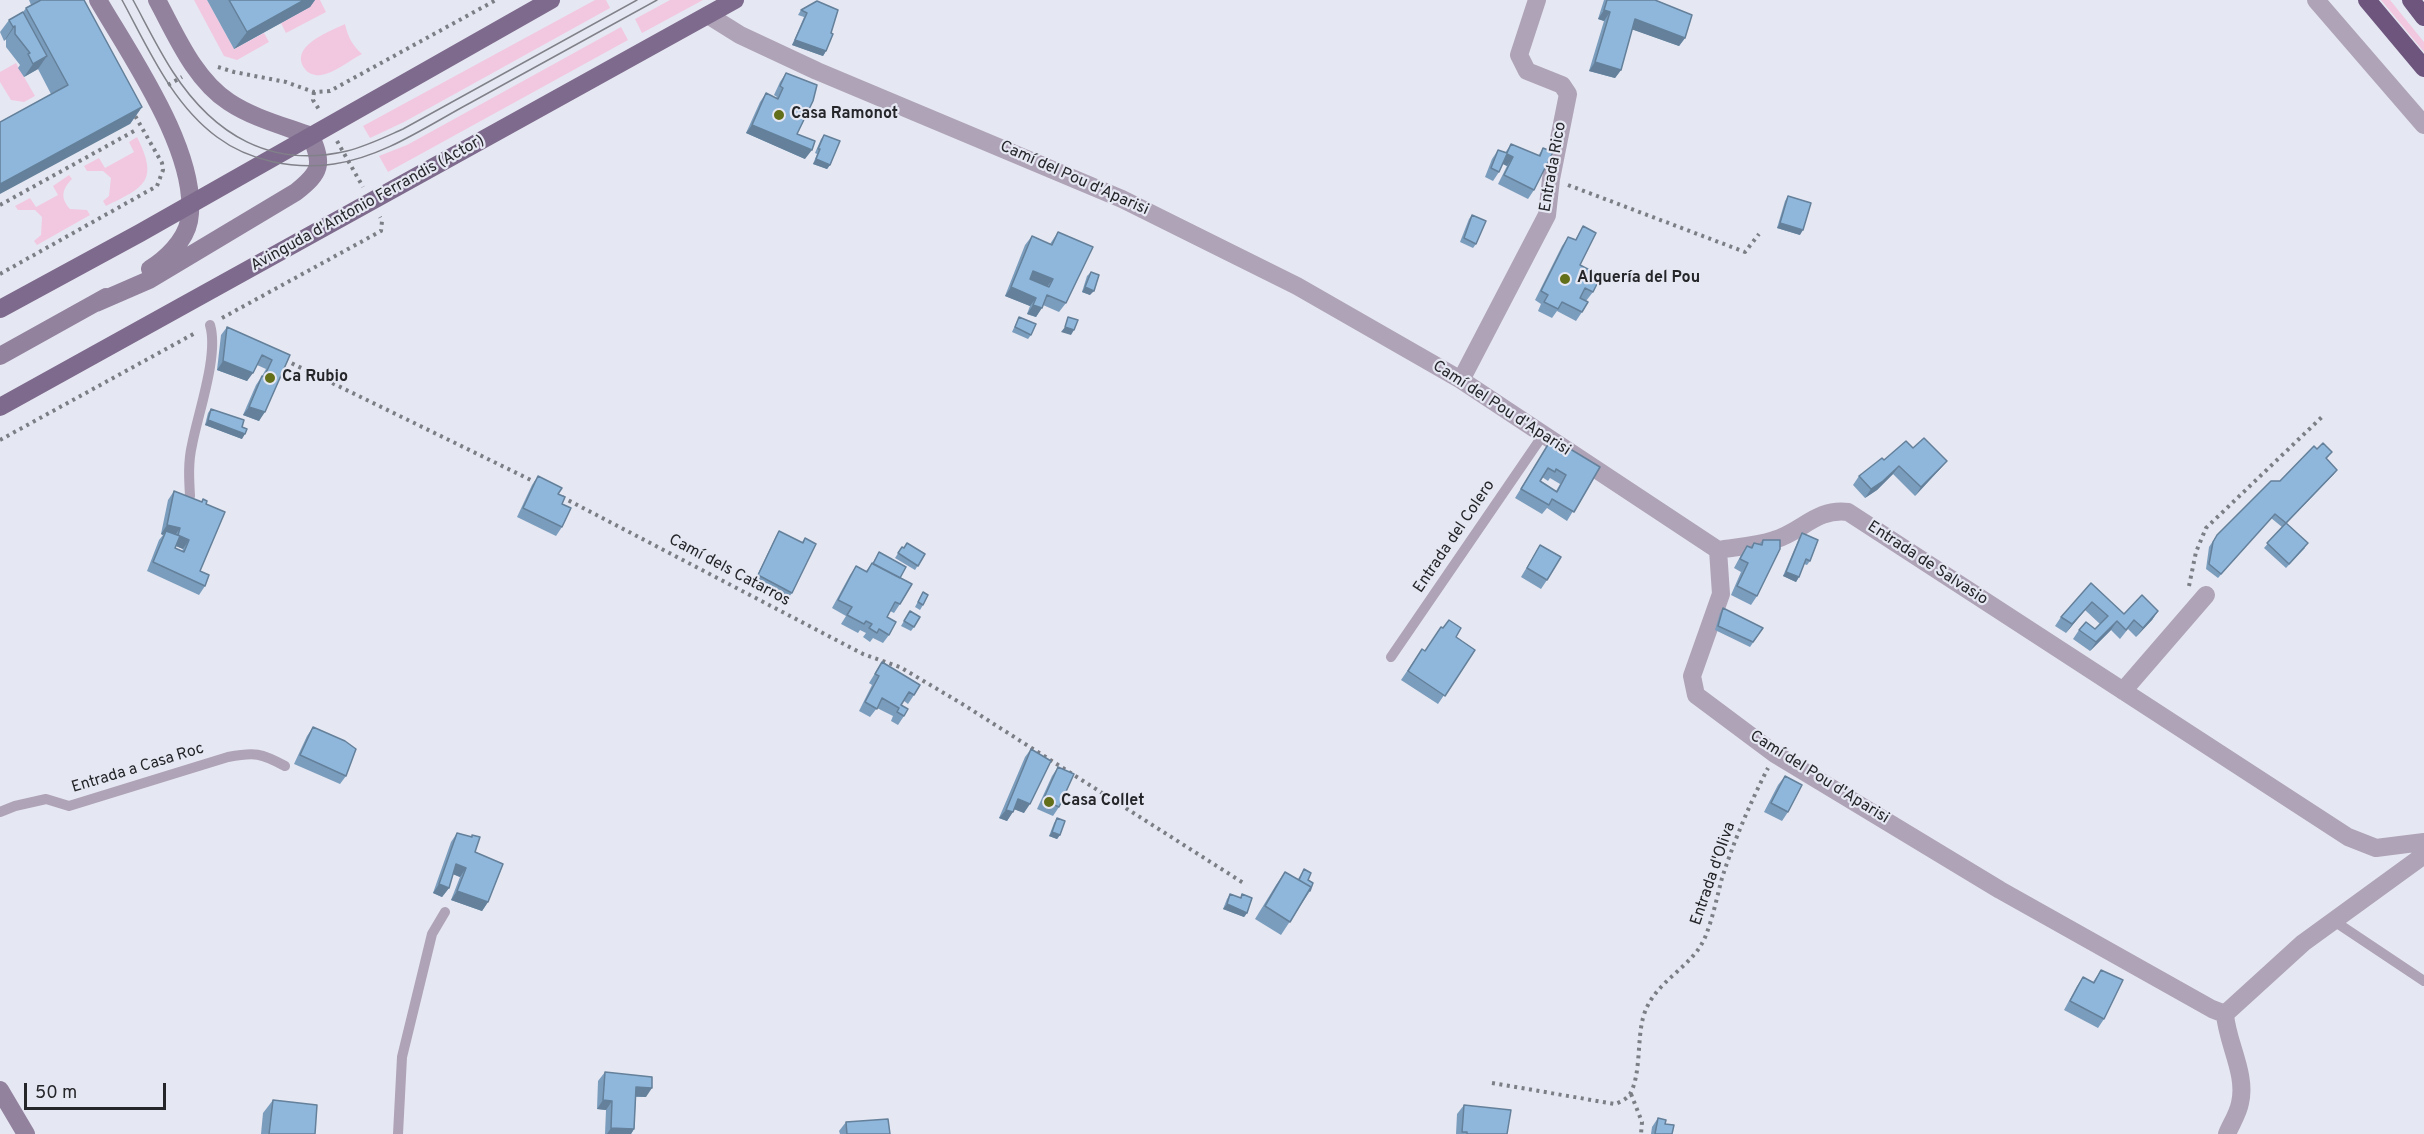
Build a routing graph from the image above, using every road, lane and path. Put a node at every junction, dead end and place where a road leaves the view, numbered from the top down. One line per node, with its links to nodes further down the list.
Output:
1 (98, 0): 20 (main road)
2 (157, 0): 16 (main road)
3 (551, 0): 16 (main road)
4 (735, 0): 9 (main road, Avinguda d'Antonio Ferrandis (Actor))
5 (1537, 0): 19 (street, Entrada Rico)
6 (2316, 0): 14 (street)
7 (2367, 0): 11 (highway)
8 (2411, 0): 10 (highway)
9 (708, 15): 28 (street, Camí del Pou d'Aparisi); 29 (main road, Avinguda d'Antonio Ferrandis (Actor))
10 (2424, 17)
11 (2424, 68)
12 (314, 92): 13 (path)
13 (317, 107)
14 (2424, 125)
15 (136, 130): 21 (path)
16 (311, 136): 20 (main road); 23 (main road)
17 (336, 140): 18 (path)
18 (363, 187)
19 (1550, 189): 22 (path); 28 (street, Entrada Rico)
20 (191, 203): 23 (main road); 24 (main road)
21 (0, 205)
22 (1759, 234)
23 (96, 303): 26 (main road)
24 (0, 309)
25 (210, 325): 34 (lane)
26 (0, 356)
27 (279, 357): 32 (path)
28 (1461, 381): 31 (street, Camí del Pou d'Aparisi)
29 (0, 407)
30 (2324, 415): 36 (path)
31 (1543, 435): 35 (street, Camí del Pou d'Aparisi); 38 (lane, Entrada del Colero)
32 (540, 484)
33 (559, 495): 45 (path, Camí dels Catarros)
34 (190, 496)
35 (1718, 550): 39 (street, Entrada de Salvasio); 40 (street, Camí del Pou d'Aparisi)
36 (2188, 591)
37 (2206, 594): 39 (street)
38 (1391, 657)
39 (2122, 691): 43 (street, Entrada de Salvasio)
40 (1775, 754): 49 (street, Camí del Pou d'Aparisi); 52 (path, Entrada d'Oliva)
41 (285, 766): 42 (lane, Entrada a Casa Roc)
42 (0, 812)
43 (2424, 842)
44 (2424, 855): 47 (street)
45 (1245, 884)
46 (445, 912): 54 (lane)
47 (2334, 921): 48 (lane); 49 (street)
48 (2424, 981)
49 (2225, 1014): 56 (street)
50 (1492, 1083): 52 (path)
51 (0, 1090): 53 (main road)
52 (1631, 1093): 55 (path, Entrada d'Oliva)
53 (26, 1134)
54 (398, 1134)
55 (1641, 1134)
56 (2227, 1134)

